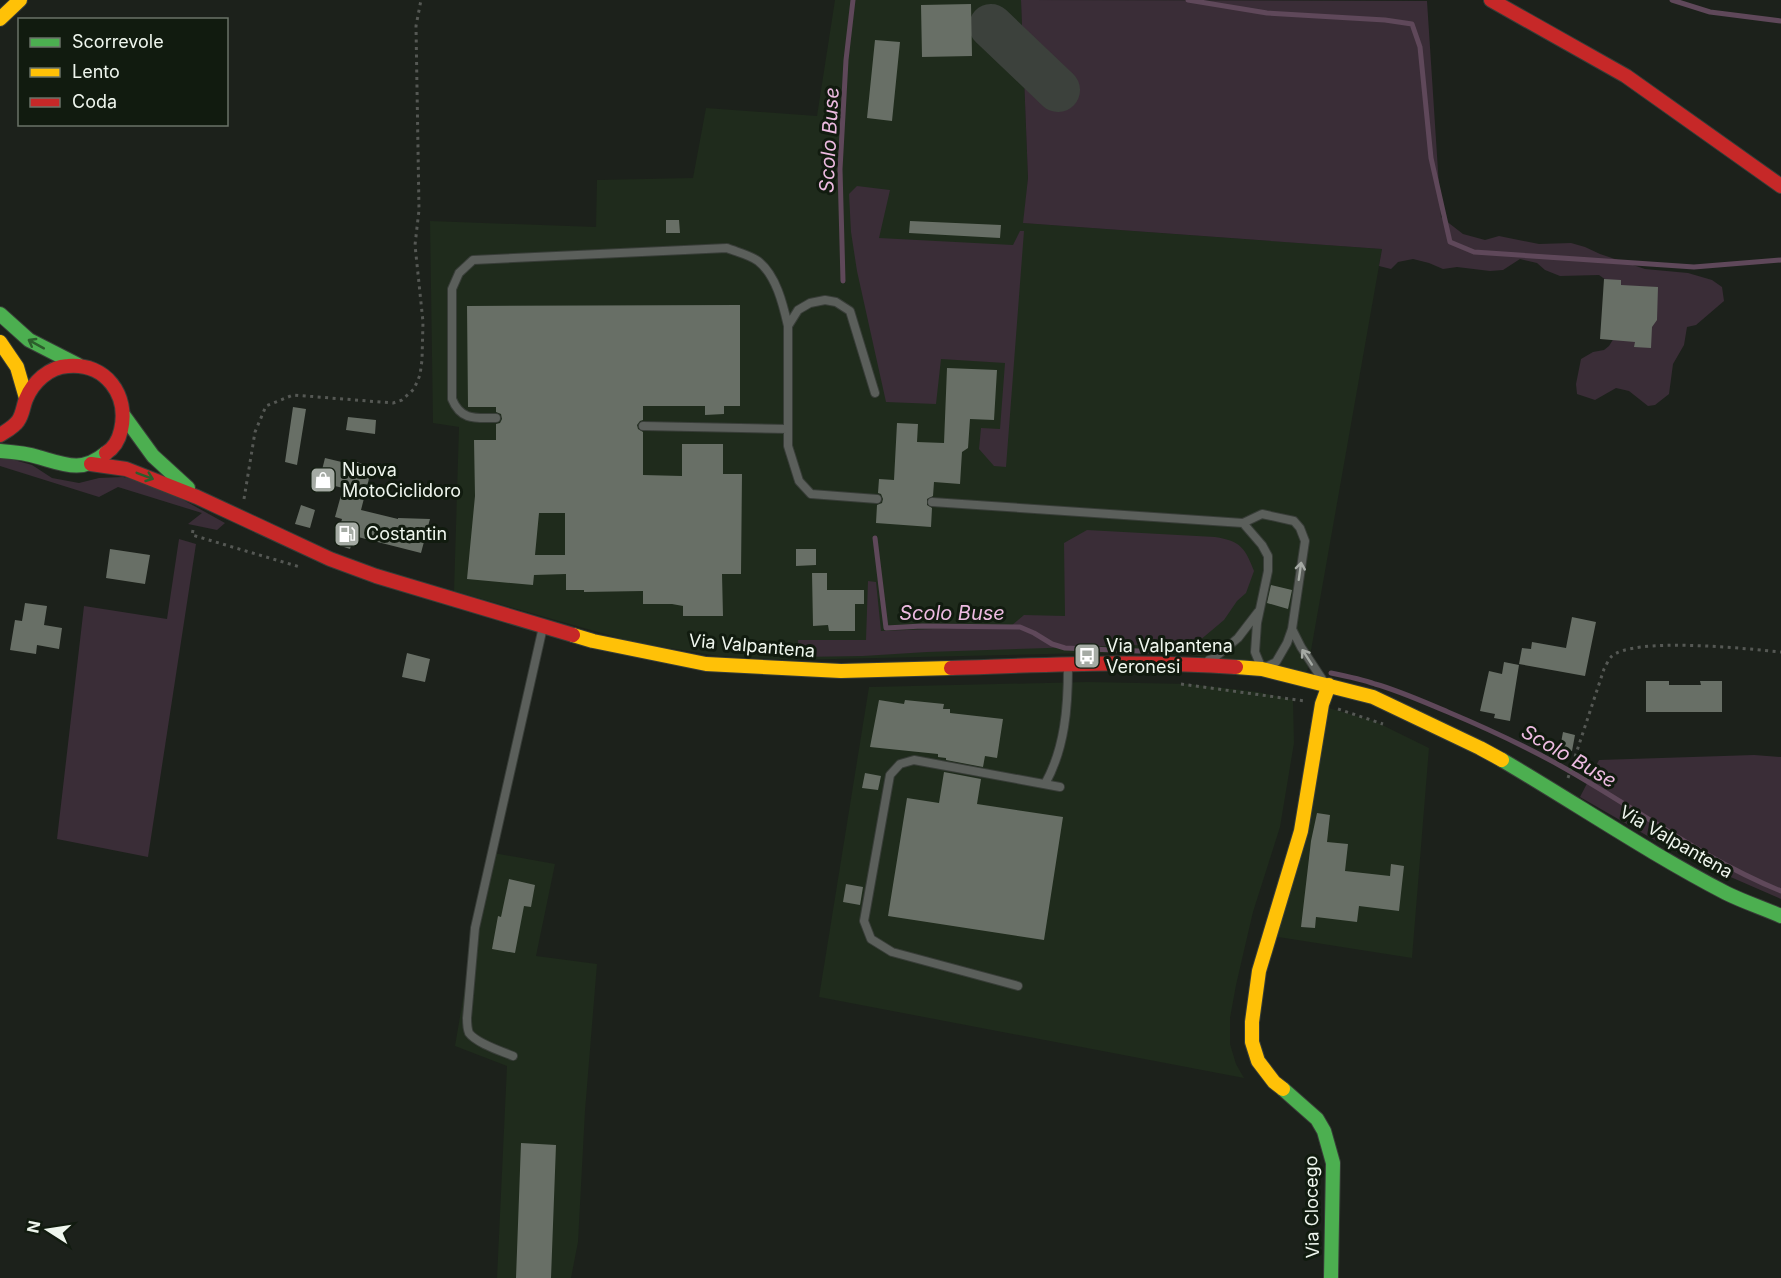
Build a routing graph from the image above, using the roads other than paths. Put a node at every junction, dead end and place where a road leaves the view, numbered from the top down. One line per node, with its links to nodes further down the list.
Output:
1 (20, 0): 3 (main road)
2 (1491, 0): 4 (main road)
3 (0, 19)
4 (1781, 186)
5 (0, 314): 8 (main road, Via Valpantena, one-way to 5)
6 (788, 326): 9 (lane); 12 (lane); 14 (lane)
7 (0, 342): 10 (main road)
8 (78, 365): 10 (main road); 11 (main road, Via Valpantena)
9 (875, 393)
10 (25, 401): 15 (main road); 17 (main road)
11 (124, 416): 18 (main road); 19 (main road, Via Valpantena)
12 (496, 418)
13 (643, 426): 14 (lane)
14 (788, 429): 20 (lane)
15 (0, 435)
16 (0, 451): 17 (main road, Via Valpantena)
17 (46, 459): 18 (main road, Via Valpantena)
18 (91, 464): 19 (main road, Via Valpantena, one-way to 19)
19 (197, 497): 24 (main road, Via Valpantena)
20 (877, 499)
21 (932, 502): 22 (lane)
22 (1243, 523): 23 (lane); 25 (lane, one-way to 22)
23 (1258, 611): 27 (lane); 28 (lane)
24 (543, 626): 26 (main road, Via Valpantena); 34 (lane)
25 (1292, 629): 28 (lane); 29 (lane, one-way to 25)
26 (1068, 664): 27 (main road, Via Valpantena); 30 (lane)
27 (1197, 664): 28 (main road, Via Valpantena)
28 (1262, 669): 29 (main road, Via Valpantena)
29 (1327, 685): 32 (main road, Via Valpantena); 35 (main road, Via Clocego)
30 (1045, 784): 31 (lane); 33 (lane)
31 (1060, 787)
32 (1781, 916)
33 (1018, 986)
34 (513, 1056)
35 (1331, 1278)

